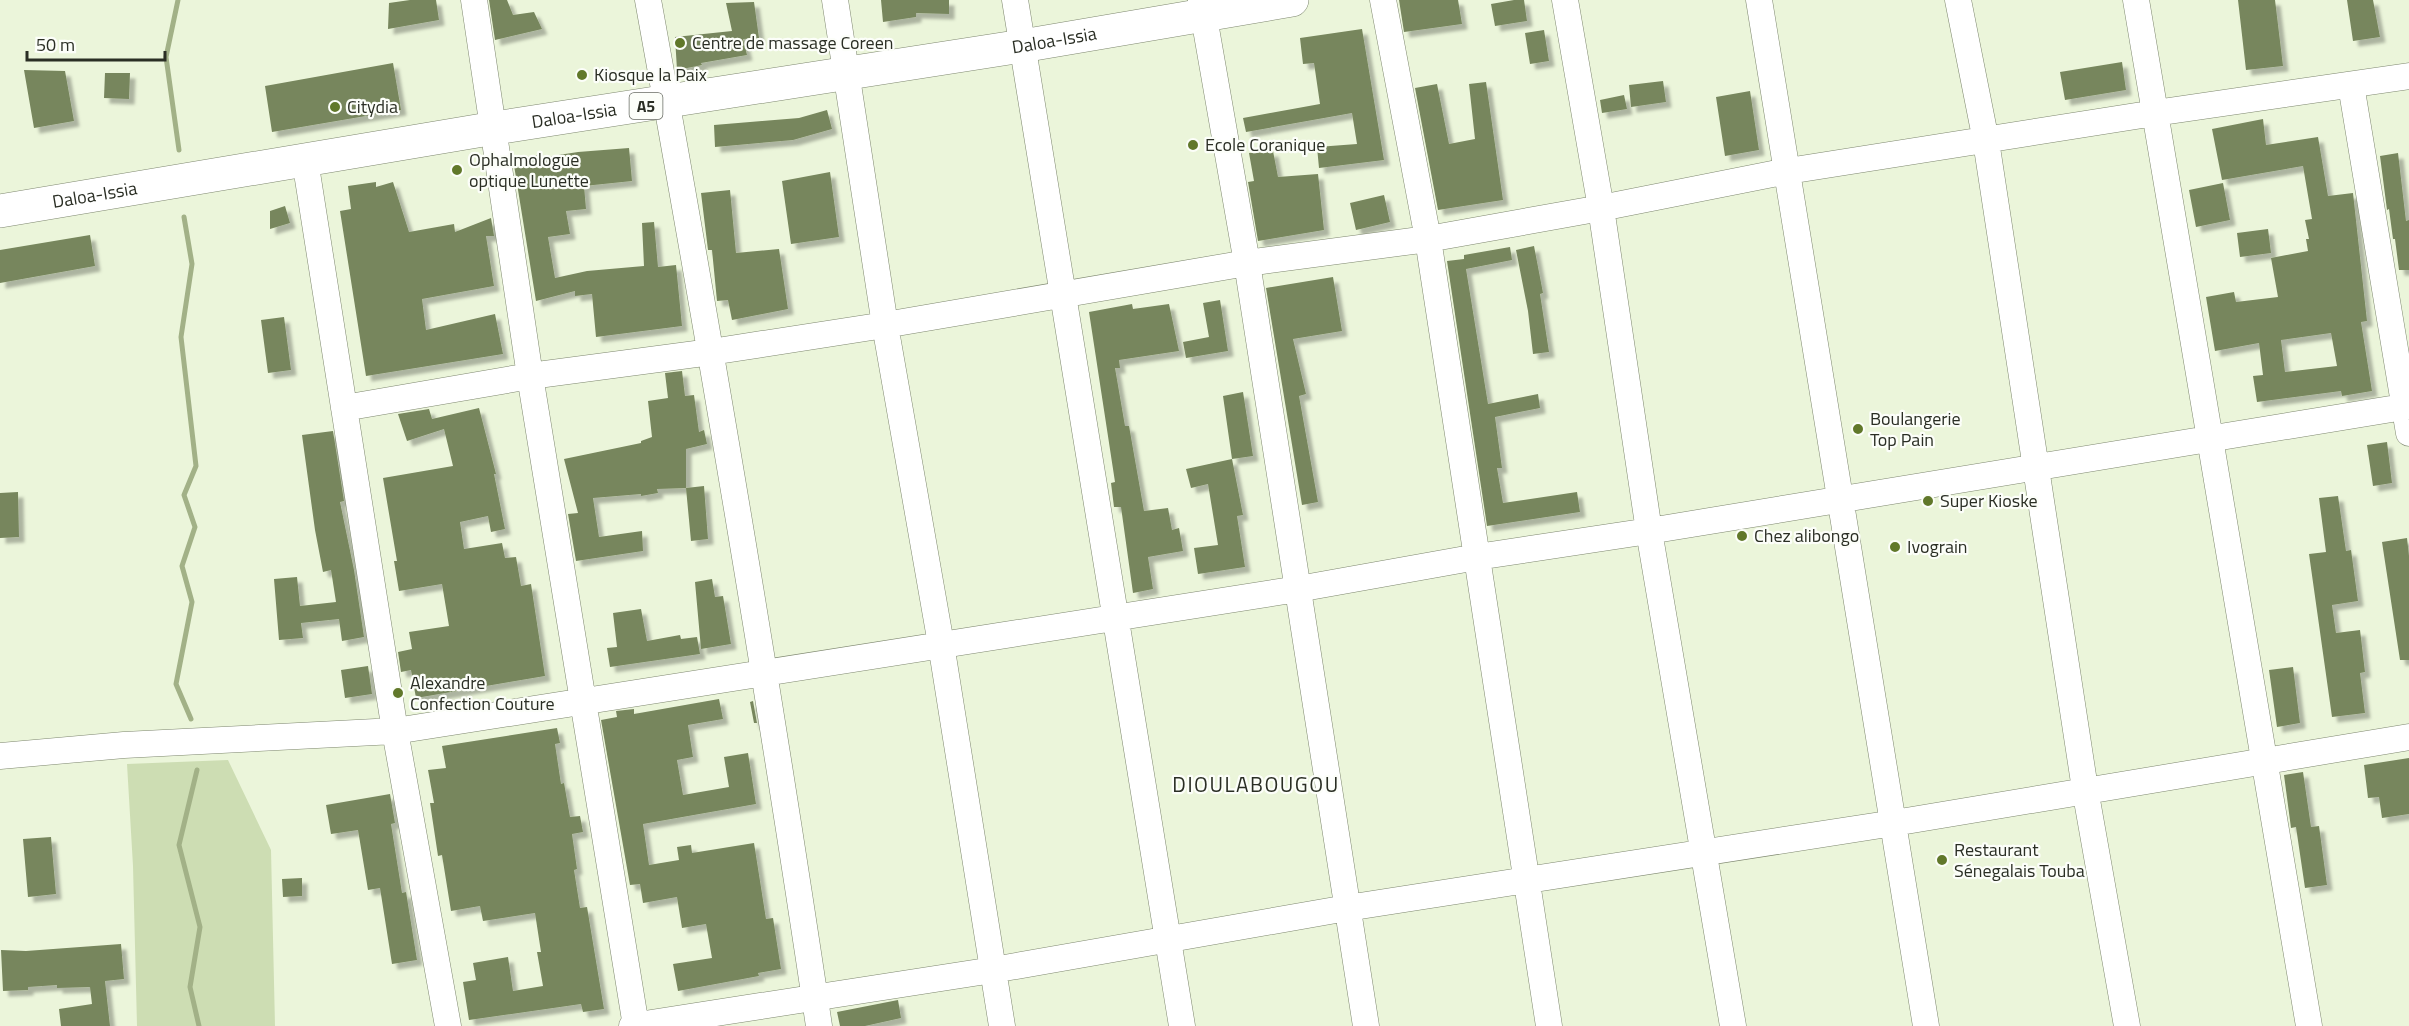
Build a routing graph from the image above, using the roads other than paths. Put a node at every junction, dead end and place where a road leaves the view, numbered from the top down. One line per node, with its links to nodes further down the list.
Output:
1 (474, 0): 18 (street)
2 (648, 0): 16 (street)
3 (835, 0): 13 (street)
4 (1015, 0): 12 (street)
5 (1292, 0): 11 (main road, Daloa-Issia / A5)
6 (1383, 0): 24 (street)
7 (1565, 0): 22 (street)
8 (1759, 0): 21 (street)
9 (1958, 0): 19 (street)
10 (2136, 0): 17 (street)
11 (1202, 8): 12 (main road, Daloa-Issia / A5); 25 (street)
12 (1022, 46): 13 (main road, Daloa-Issia / A5); 26 (street)
13 (847, 73): 16 (main road, Daloa-Issia / A5); 27 (street)
14 (2409, 76): 15 (street)
15 (2351, 85): 17 (street); 30 (street)
16 (667, 103): 18 (main road, Daloa-Issia / A5); 28 (street)
17 (2155, 112): 19 (street); 33 (street)
18 (495, 128): 20 (main road, Daloa-Issia / A5); 29 (street)
19 (1986, 141): 21 (street); 34 (street)
20 (305, 160): 23 (main road, Daloa-Issia / A5); 31 (street)
21 (1788, 171): 22 (street); 35 (street)
22 (1601, 208): 24 (street); 36 (street)
23 (0, 211)
24 (1428, 239): 25 (street); 37 (street)
25 (1247, 263): 26 (street); 38 (street)
26 (1064, 295): 27 (street); 39 (street)
27 (885, 325): 28 (street); 40 (street)
28 (711, 352): 29 (street); 41 (street)
29 (530, 376): 31 (street); 42 (street)
30 (2407, 406): 32 (street); 33 (street)
31 (344, 408): 43 (street)
32 (2409, 433)
33 (2210, 440): 34 (street); 46 (street)
34 (2037, 466): 35 (street); 47 (street)
35 (1839, 500): 36 (street); 48 (street)
36 (1649, 531): 37 (street); 49 (street)
37 (1477, 557): 38 (street); 50 (street)
38 (1298, 589): 39 (street); 51 (street)
39 (1117, 616): 40 (street); 52 (street)
40 (941, 644): 41 (street); 53 (street)
41 (764, 672): 42 (street); 54 (street)
42 (582, 702): 43 (street); 56 (street)
43 (395, 731): 45 (street); 55 (street)
44 (2409, 737): 46 (street)
45 (0, 756)
46 (2264, 762): 47 (street); 65 (street)
47 (2085, 789): 48 (street); 64 (street)
48 (1894, 823): 49 (street); 63 (street)
49 (1704, 852): 50 (street); 62 (street)
50 (1528, 880): 51 (street); 61 (street)
51 (1347, 908): 52 (street); 60 (street)
52 (1167, 940): 53 (street); 59 (street)
53 (993, 970): 54 (street); 58 (street)
54 (814, 997): 56 (street); 57 (street)
55 (448, 1026)
56 (634, 1026)
57 (819, 1026)
58 (1002, 1026)
59 (1182, 1026)
60 (1366, 1026)
61 (1549, 1026)
62 (1733, 1026)
63 (1926, 1026)
64 (2127, 1026)
65 (2309, 1026)

